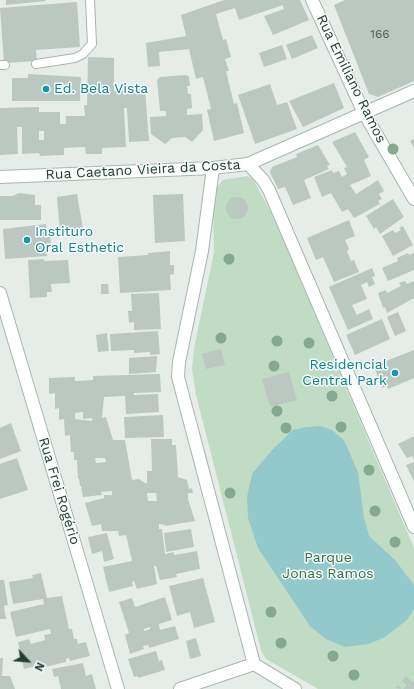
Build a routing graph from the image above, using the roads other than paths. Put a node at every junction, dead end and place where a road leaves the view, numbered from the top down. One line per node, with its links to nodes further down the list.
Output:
1 (90, 0): 3 (lane)
2 (312, 0): 5 (street, Rua Emiliano Ramos)
3 (36, 64)
4 (414, 91): 5 (street, Rua Caetano Vieira da Costa)
5 (364, 113): 6 (street, Rua Caetano Vieira da Costa); 9 (street, Rua Emiliano Ramos)
6 (248, 164): 7 (street, Rua Caetano Vieira da Costa); 11 (street)
7 (213, 168): 8 (street, Rua Caetano Vieira da Costa); 12 (street)
8 (0, 176)
9 (414, 199)
10 (0, 293): 13 (street, Rua Frei Rogério)
11 (414, 527)
12 (254, 664): 14 (street); 15 (street)
13 (118, 689)
14 (180, 689)
15 (295, 689)

